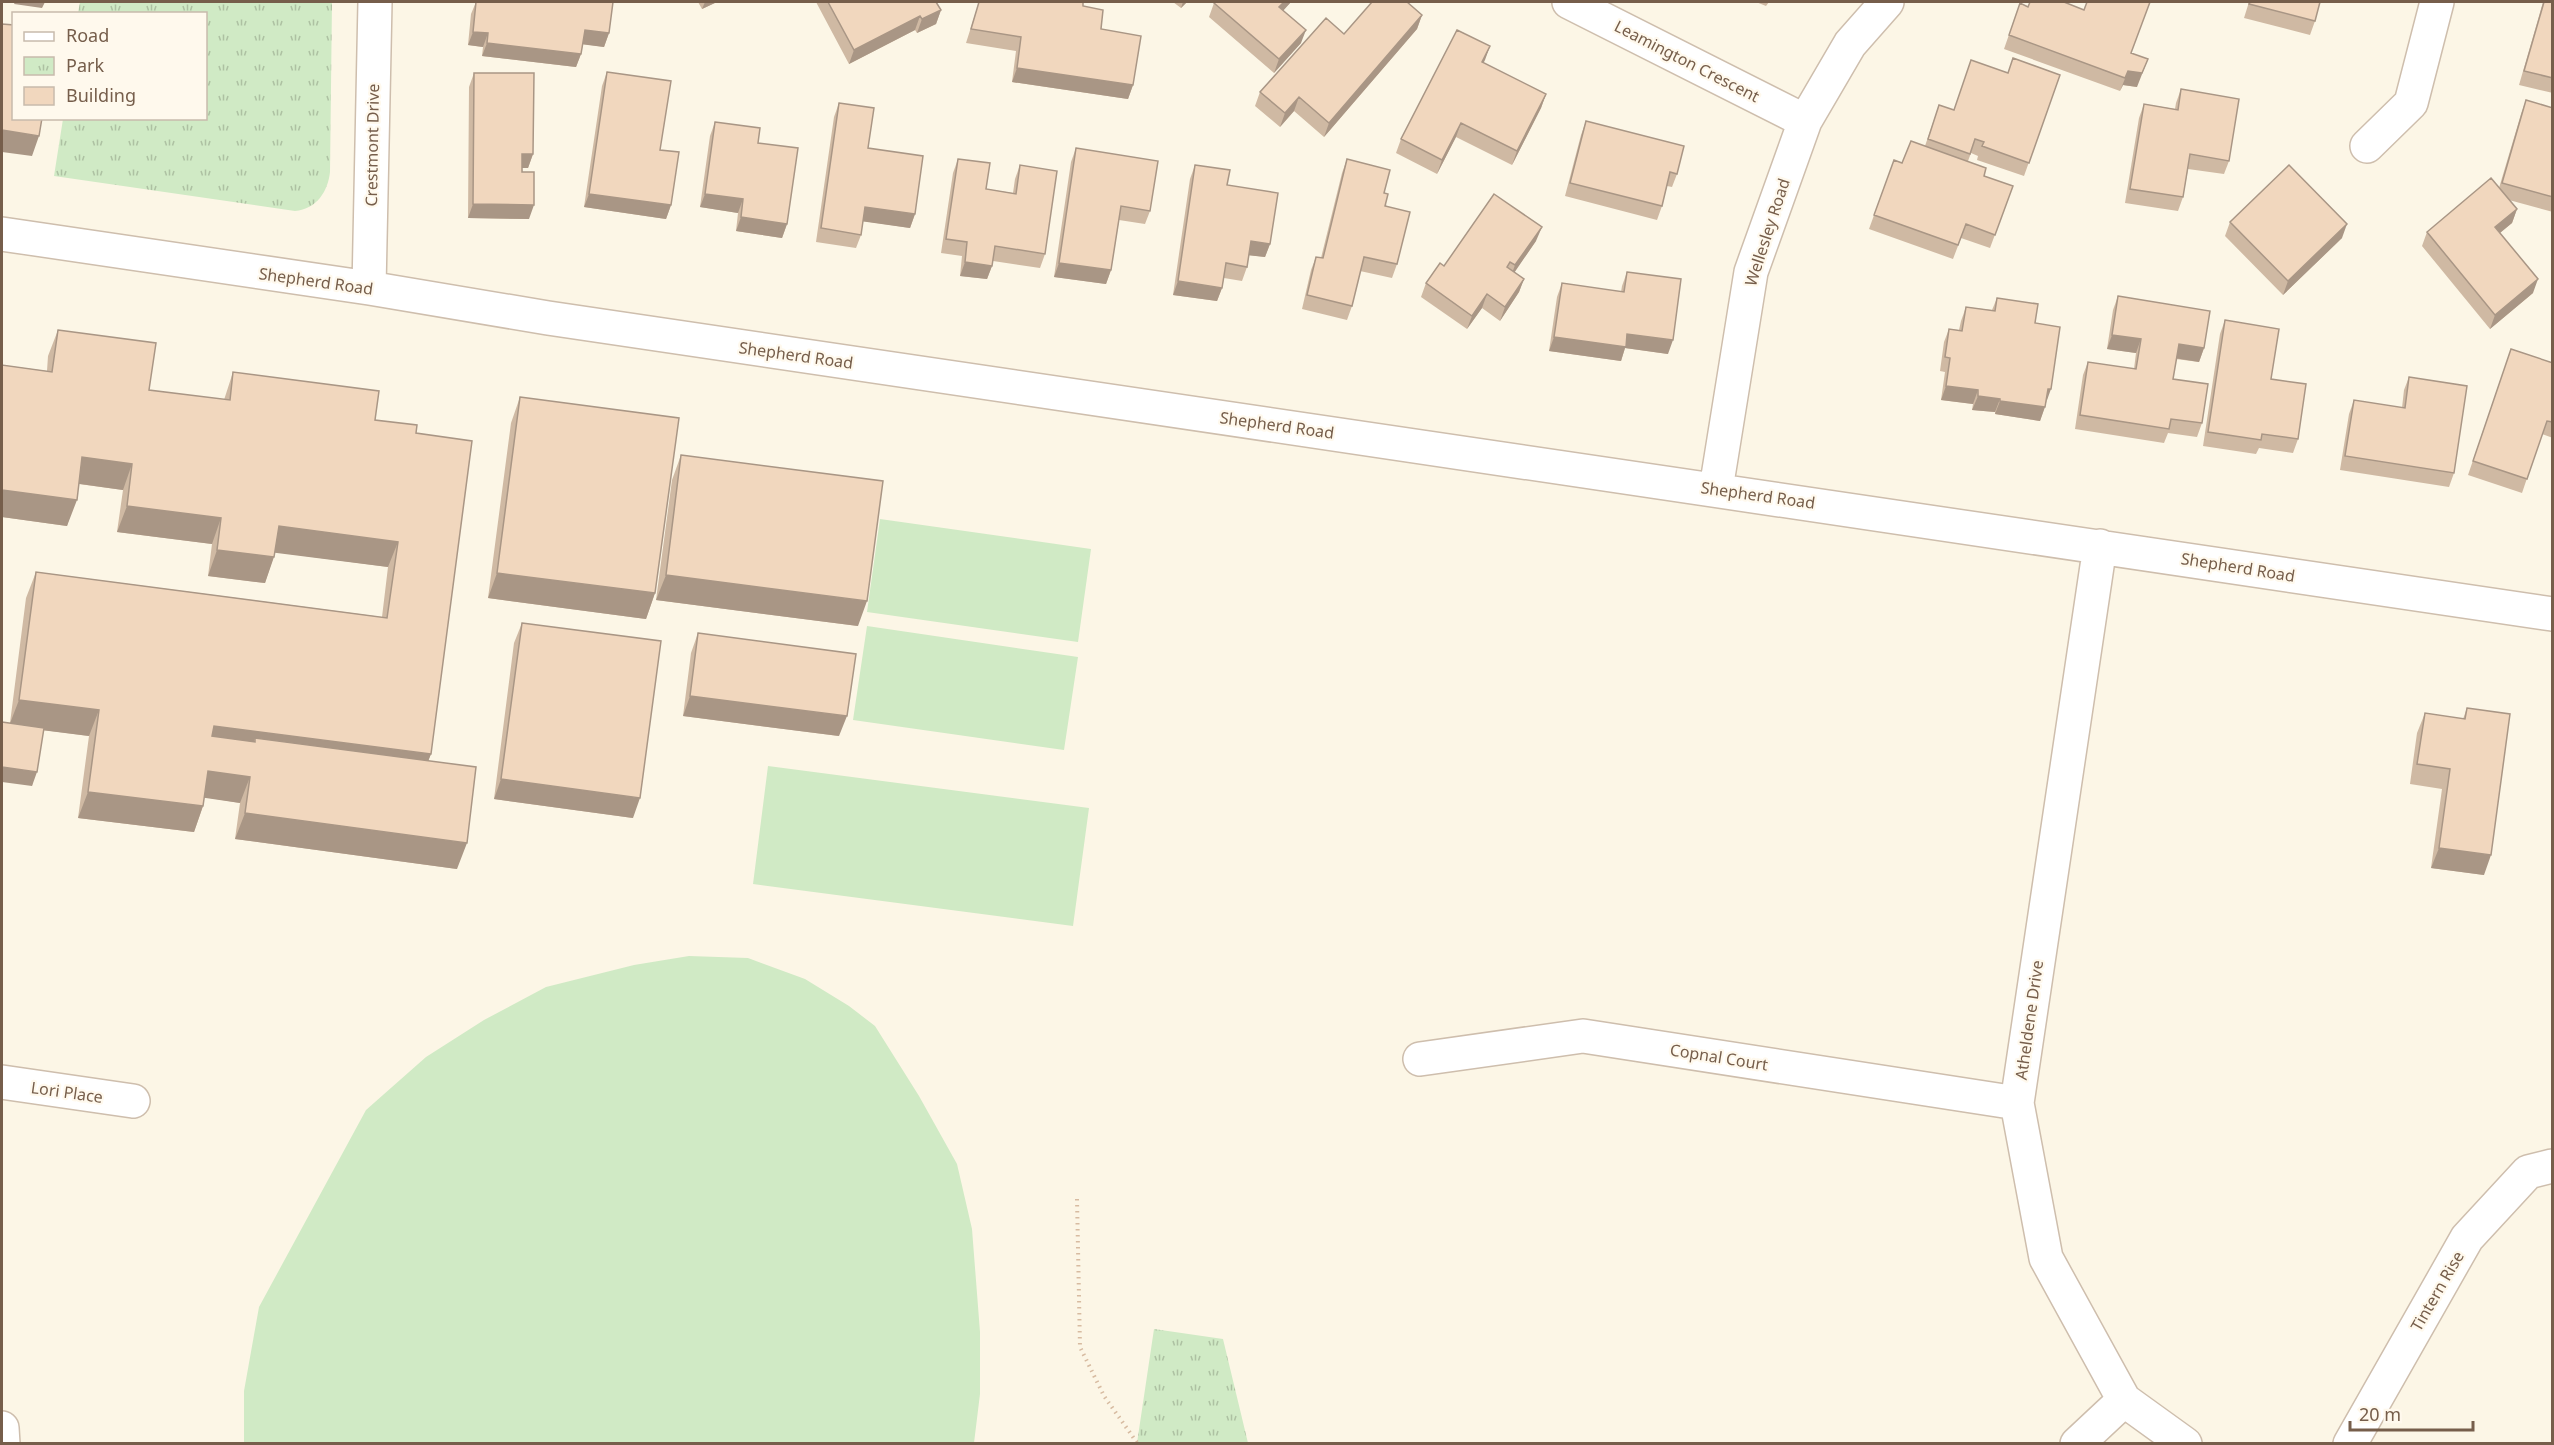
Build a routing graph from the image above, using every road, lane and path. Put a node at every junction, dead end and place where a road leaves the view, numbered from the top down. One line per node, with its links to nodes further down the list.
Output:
1 (375, 2): 8 (street, Crestmont Drive)
2 (1569, 2): 5 (street, Leamington Crescent)
3 (1887, 2): 5 (street, Wellesley Road)
4 (2437, 2): 6 (street)
5 (1804, 121): 9 (street, Wellesley Road)
6 (2367, 146)
7 (2, 234): 8 (street, Shepherd Road)
8 (369, 288): 9 (street, Shepherd Road)
9 (1716, 489): 10 (street, Shepherd Road)
10 (2100, 546): 11 (street, Shepherd Road); 15 (street, Atheldene Drive)
11 (2553, 614)
12 (1420, 1059): 15 (street, Copnal Court)
13 (2, 1082): 14 (street, Lori Place)
14 (133, 1101)
15 (2017, 1103): 18 (street, Atheldene Drive)
16 (2553, 1166): 24 (street, Tintern Rise)
17 (1077, 1198): 21 (path)
18 (2124, 1400): 22 (street); 23 (street, Atheldene Drive)
19 (2, 1428): 20 (street)
20 (3, 1443)
21 (1138, 1443)
22 (2077, 1443)
23 (2185, 1443)
24 (2350, 1443)

